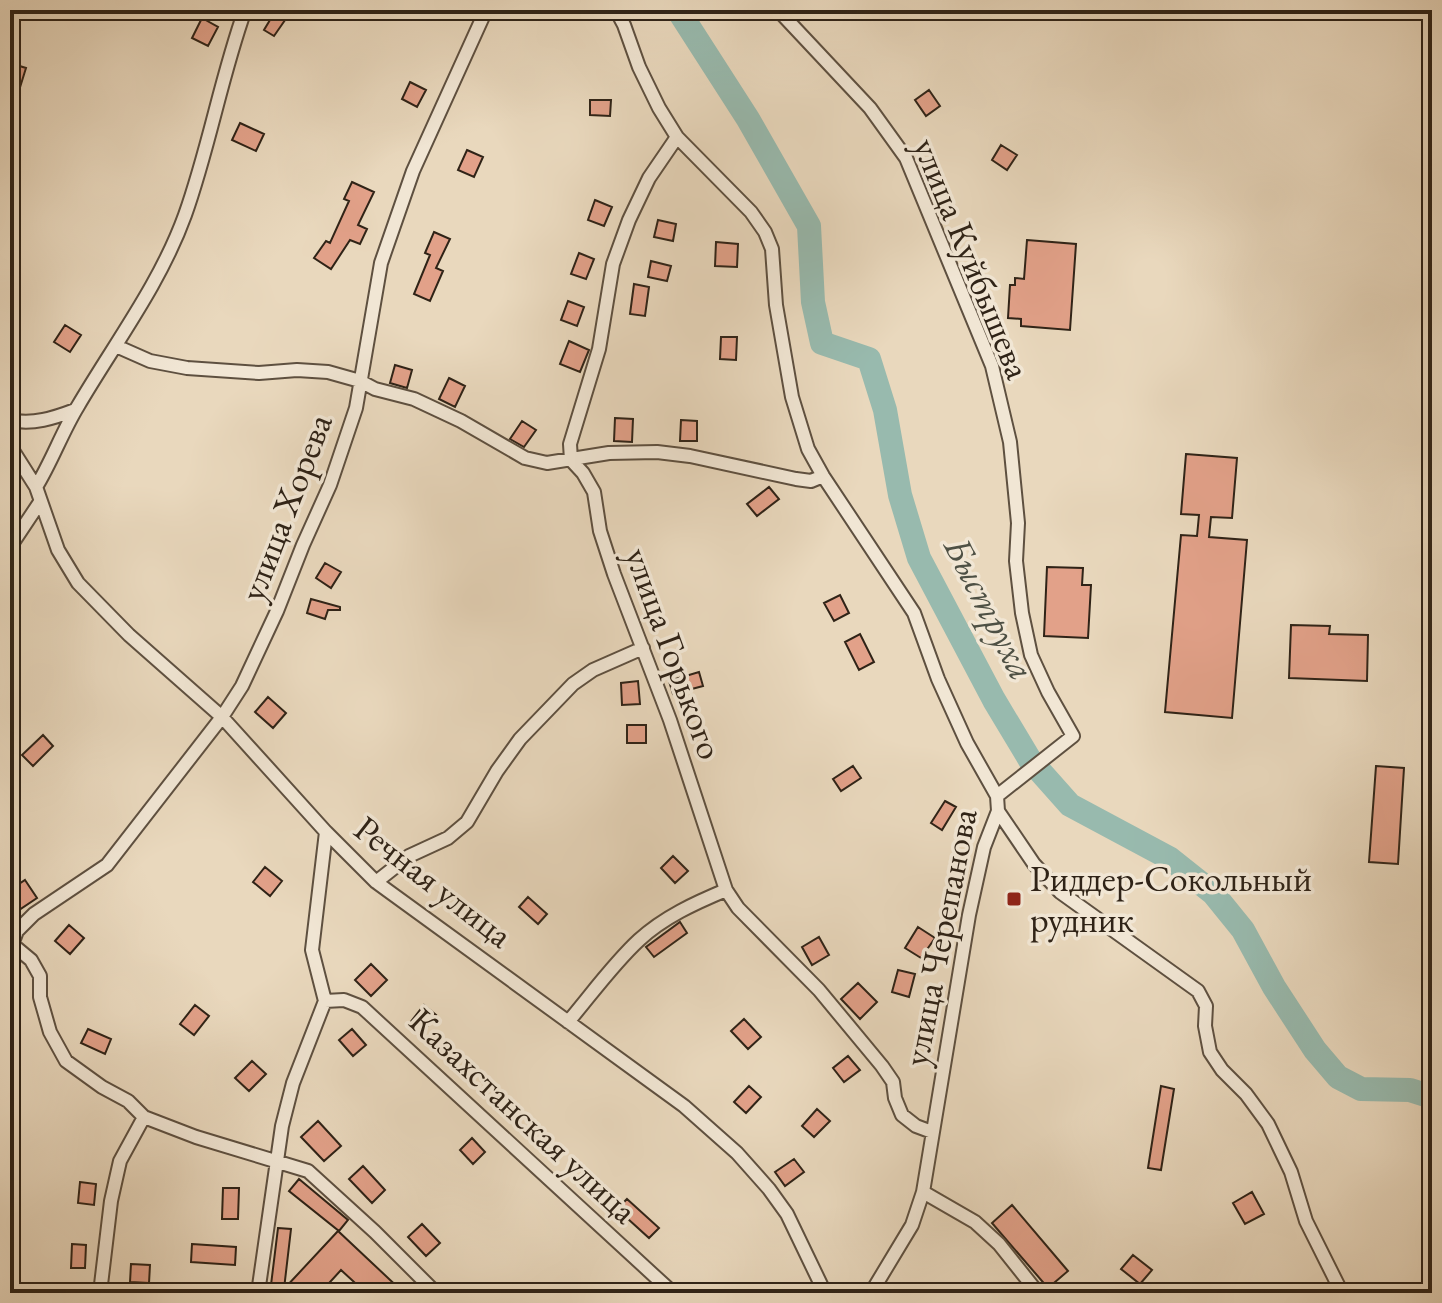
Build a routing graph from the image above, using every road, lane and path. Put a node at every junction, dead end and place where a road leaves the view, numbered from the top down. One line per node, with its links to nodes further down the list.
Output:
1 (245, 10): 6 (street)
2 (486, 10): 7 (street, улица Хорева)
3 (616, 10): 5 (street, улица Черепанова)
4 (778, 10): 20 (street, улица Куйбышева)
5 (677, 137): 11 (street); 14 (street, улица Черепанова)
6 (116, 346): 7 (street); 8 (street)
7 (360, 381): 11 (street); 19 (street, улица Хорева)
8 (75, 410): 9 (street); 15 (street)
9 (10, 420)
10 (10, 446): 12 (street, Речная улица)
11 (571, 460): 14 (street); 18 (street, улица Горького)
12 (21, 462): 13 (street); 15 (street, Речная улица)
13 (10, 472)
14 (823, 476): 20 (street, улица Черепанова)
15 (36, 487): 16 (street, Речная улица)
16 (40, 502): 17 (street); 19 (street, Речная улица)
17 (10, 547)
18 (643, 648): 23 (street); 24 (street, улица Горького)
19 (222, 717): 22 (street, Речная улица); 25 (street, улица Хорева)
20 (997, 796): 21 (street, улица Черепанова)
21 (998, 811): 29 (street, улица Черепанова); 39 (street)
22 (326, 832): 23 (street, Речная улица); 26 (street)
23 (376, 882): 27 (street, Речная улица)
24 (726, 890): 27 (street); 29 (street, улица Горького)
25 (12, 947): 28 (street)
26 (325, 1001): 30 (street); 35 (street, Казахстанская улица)
27 (568, 1022): 36 (street, Речная улица)
28 (144, 1117): 30 (street); 32 (street)
29 (932, 1132): 31 (street, улица Черепанова)
30 (275, 1161): 33 (street); 34 (street)
31 (923, 1192): 37 (street, улица Черепанова); 38 (street)
32 (100, 1293)
33 (258, 1293)
34 (436, 1293)
35 (673, 1293)
36 (825, 1293)
37 (871, 1293)
38 (1038, 1293)
39 (1342, 1293)

